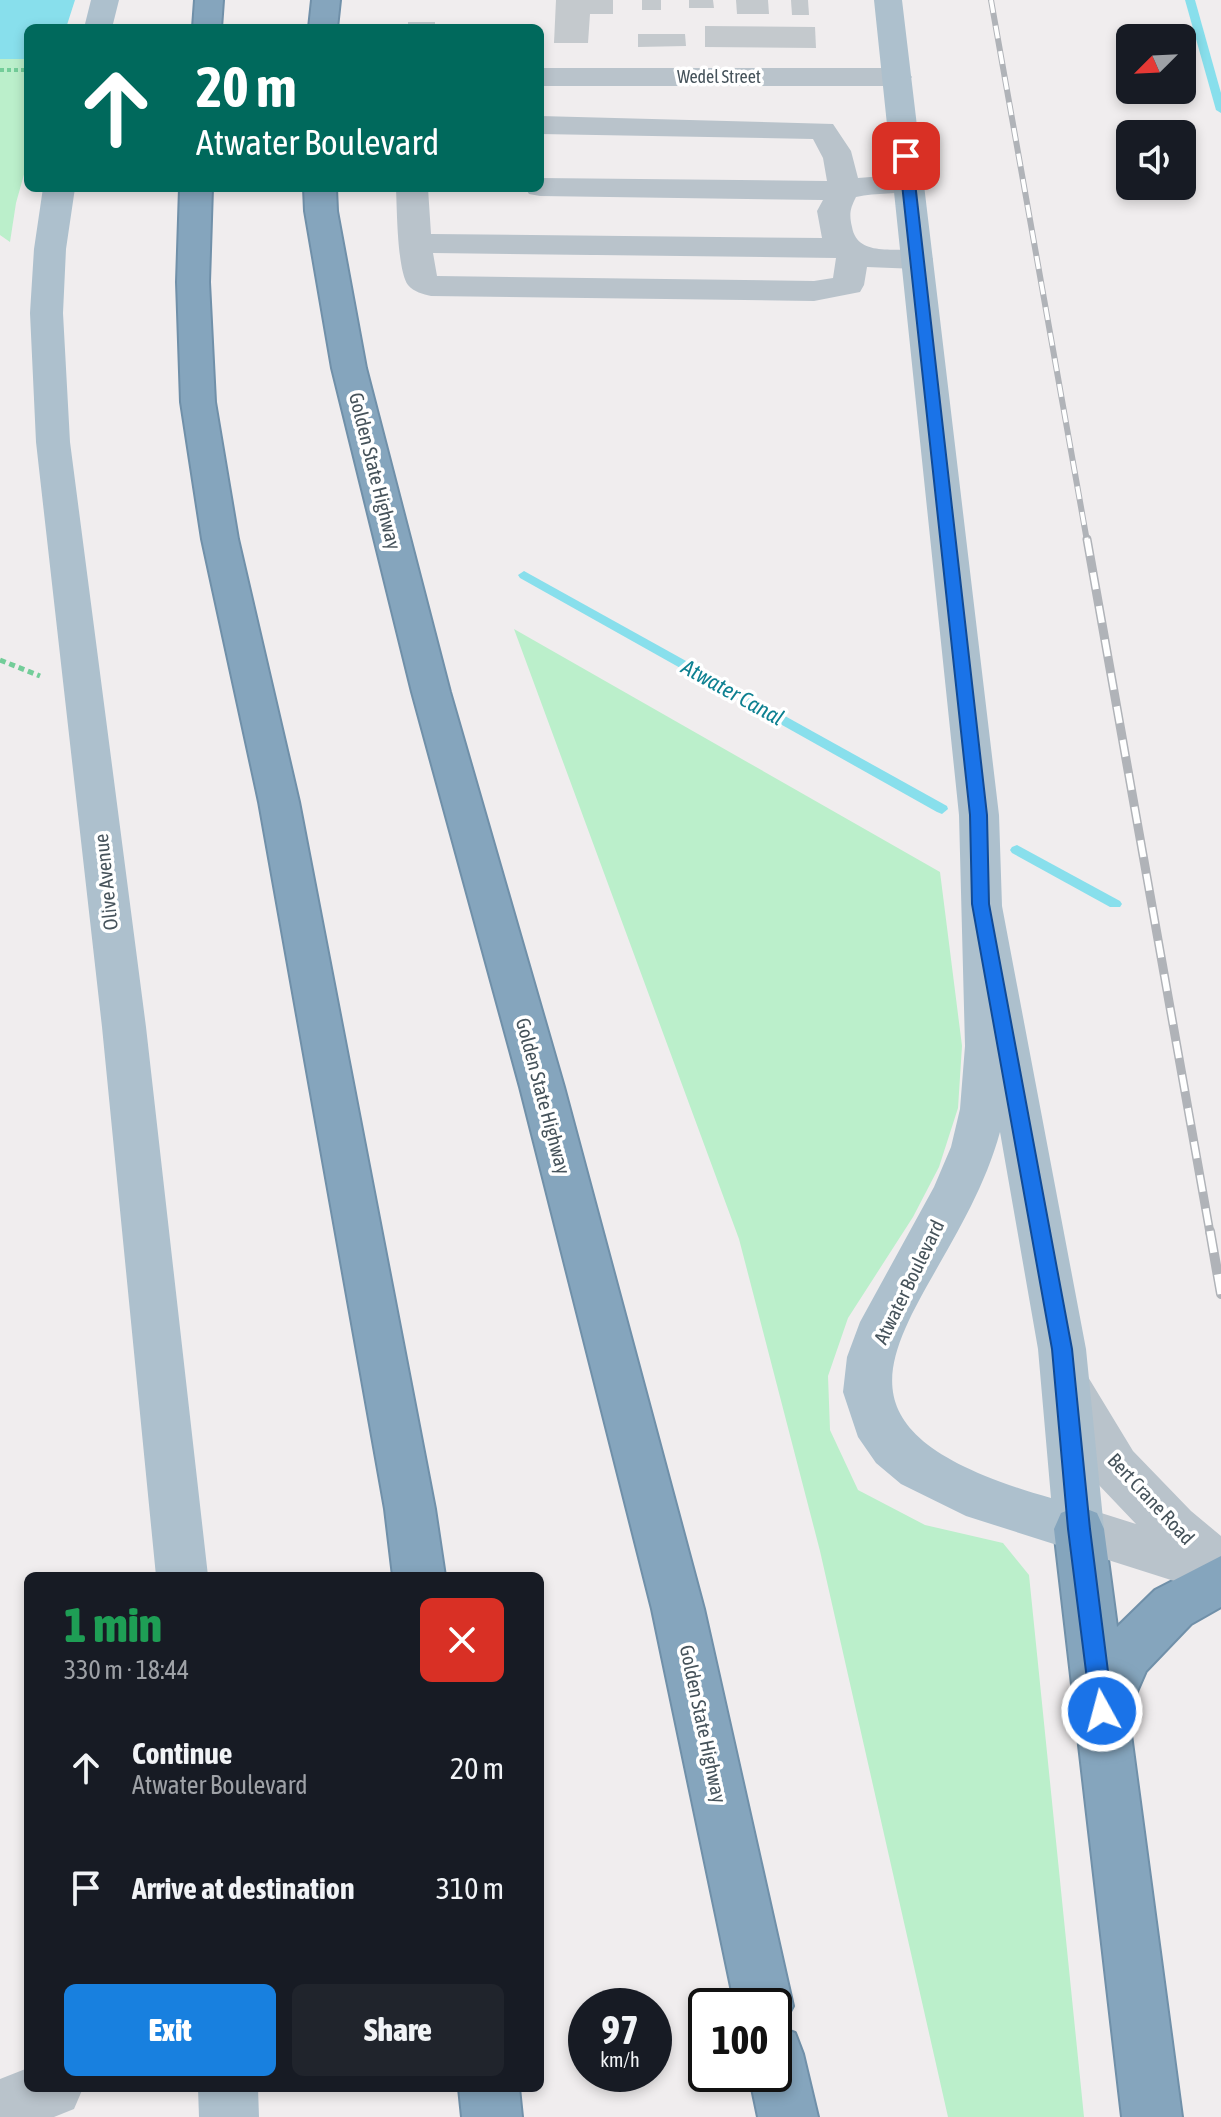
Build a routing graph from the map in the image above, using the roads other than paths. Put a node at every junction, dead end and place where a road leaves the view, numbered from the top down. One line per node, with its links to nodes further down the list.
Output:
1 (105, 0): 5 (main road)
2 (209, 0): 6 (highway)
3 (326, 0): 7 (highway)
4 (888, 0): 9 (main road, Atwater Boulevard)
5 (99, 24)
6 (207, 24)
7 (323, 24)
8 (544, 77): 9 (street, Wedel Street)
9 (897, 77): 11 (main road, Atwater Boulevard)
10 (544, 125): 13 (street)
11 (909, 183): 13 (street); 20 (main road, Atwater Boulevard)
12 (544, 187): 13 (street)
13 (843, 191): 19 (street)
14 (59, 192): 25 (main road, Olive Avenue)
15 (196, 192): 26 (highway)
16 (320, 192): 29 (highway, Golden State Highway)
17 (412, 192): 18 (street)
18 (417, 243): 19 (street); 19 (street)
19 (849, 252): 20 (street)
20 (917, 259): 21 (main road, Atwater Boulevard)
21 (981, 904): 22 (main road, Atwater Boulevard); 23 (main road, Atwater Boulevard)
22 (1065, 1382): 23 (main road, Atwater Boulevard); 24 (street, Bert Crane Road)
23 (1079, 1529): 24 (street, Bert Crane Road); 28 (highway)
24 (1221, 1571)
25 (182, 1572)
26 (418, 1572)
27 (1221, 1580): 28 (highway)
28 (1102, 1711): 38 (highway)
29 (760, 1988)
30 (43, 2092): 34 (street)
31 (228, 2092): 35 (main road)
32 (489, 2092): 36 (highway)
33 (782, 2092): 37 (highway)
34 (0, 2109)
35 (229, 2117)
36 (492, 2117)
37 (788, 2117)
38 (1152, 2117)

